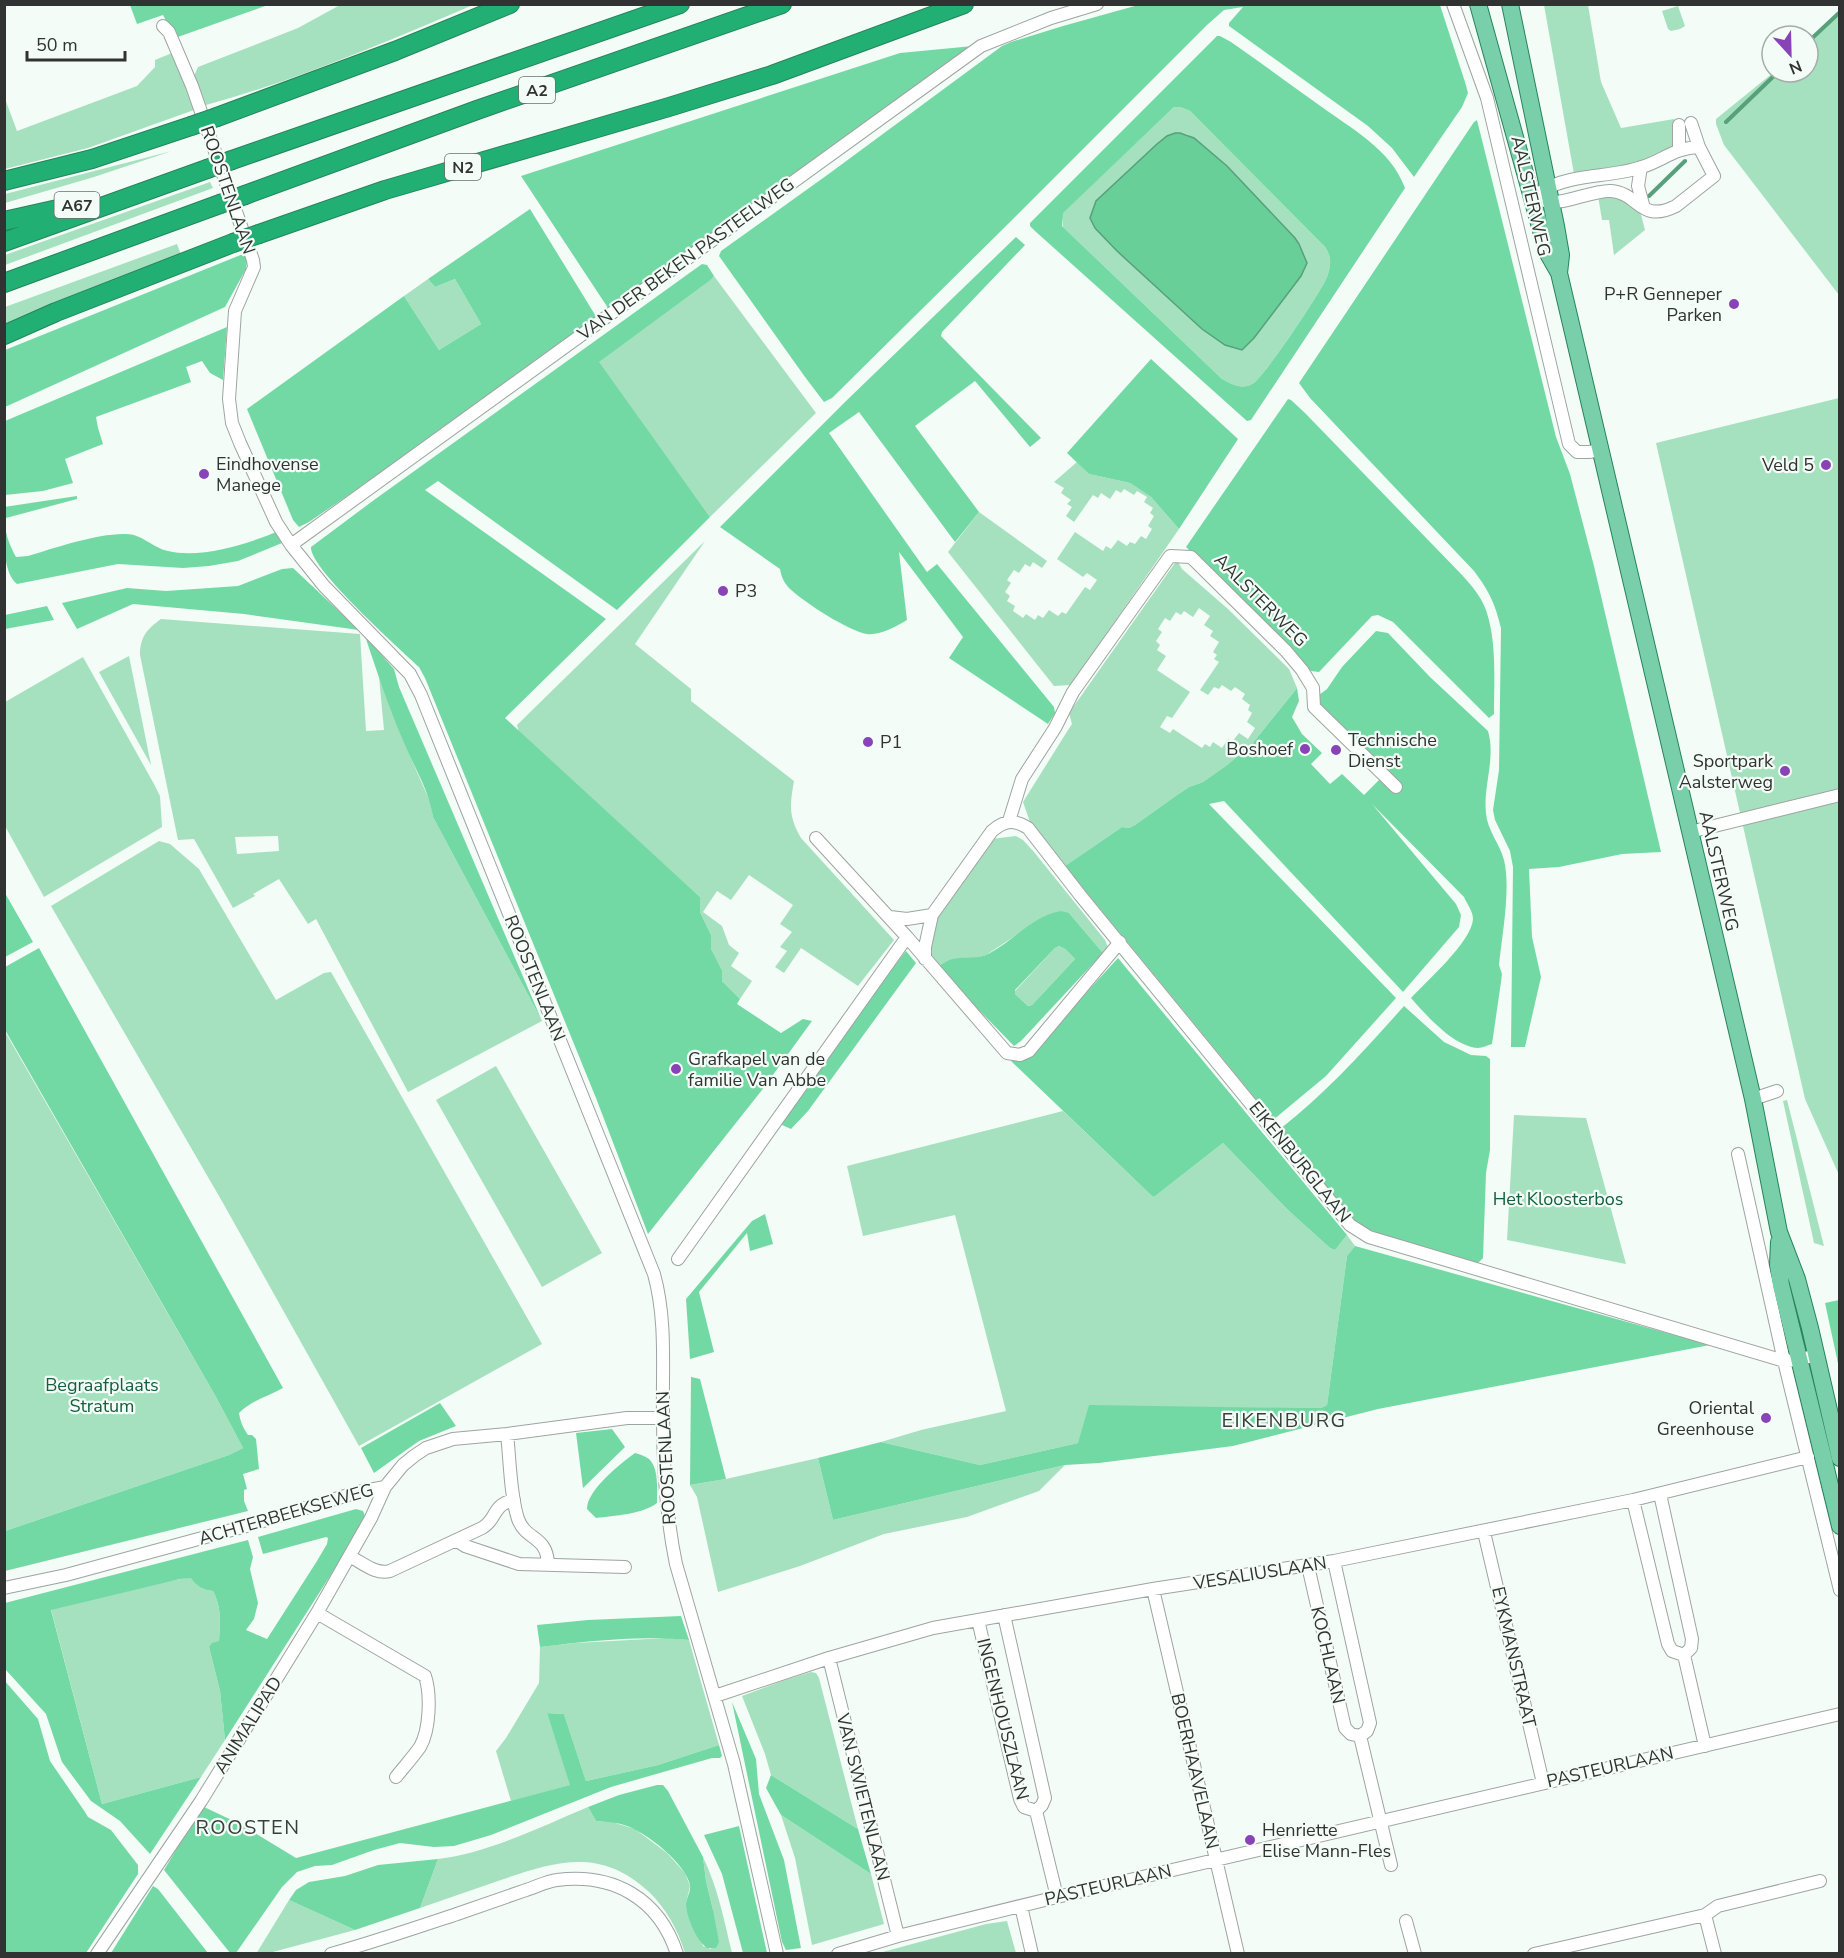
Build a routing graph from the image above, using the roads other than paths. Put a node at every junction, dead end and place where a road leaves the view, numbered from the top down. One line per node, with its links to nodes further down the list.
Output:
1 (510, 4): 15 (highway, bridge)
2 (680, 4): 16 (highway, A2, bridge)
3 (782, 4): 23 (highway, A2, bridge)
4 (1096, 4): 26 (street, VAN DER BEKEN PASTEELWEG)
5 (1454, 4): 11 (street, AALSTERWEG)
6 (1478, 4): 10 (main road, AALSTERWEG)
7 (1510, 4): 17 (main road, AALSTERWEG)
8 (964, 5): 24 (highway, N2, bridge)
9 (163, 26): 26 (street, ROOSTENLAAN)
10 (1493, 59): 11 (street, AALSTERWEG); 18 (main road, AALSTERWEG)
11 (1487, 98): 25 (street, AALSTERWEG)
12 (1699, 147): 13 (street, AALSTERWEG); 13 (street, AALSTERWEG); 19 (street, AALSTERWEG)
13 (1679, 149): 14 (street, AALSTERWEG)
14 (1641, 167): 17 (street, AALSTERWEG); 19 (street)
15 (4, 181)
16 (149, 189): 20 (highway, A67); 21 (highway, A2)
17 (1550, 195): 18 (street, AALSTERWEG); 19 (street, AALSTERWEG); 22 (main road, AALSTERWEG)
18 (1533, 196): 22 (main road, AALSTERWEG)
19 (1644, 208)
20 (4, 221)
21 (4, 243)
22 (1559, 273): 25 (main road, AALSTERWEG)
23 (4, 284)
24 (4, 335)
25 (1601, 450): 30 (main road, AALSTERWEG)
26 (291, 545): 44 (street, ROOSTENLAAN)
27 (1396, 787): 29 (street, AALSTERWEG)
28 (1839, 795): 30 (street)
29 (1009, 821): 32 (street); 35 (street)
30 (1690, 832): 38 (main road, AALSTERWEG)
31 (816, 838): 33 (street)
32 (932, 915): 33 (street); 36 (street)
33 (890, 918): 34 (street)
34 (907, 937): 36 (street); 41 (street)
35 (1120, 942): 36 (street); 43 (street, EIKENBURGLAAN)
36 (925, 958)
37 (1777, 1091): 38 (street)
38 (1753, 1099): 40 (main road, AALSTERWEG)
39 (1738, 1154): 43 (street, AALSTERWEG)
40 (1779, 1232): 42 (main road, AALSTERWEG); 43 (main road, AALSTERWEG)
41 (678, 1259)
42 (1816, 1355): 43 (street); 47 (main road, AALSTERWEG)
43 (1791, 1361): 46 (street, AALSTERWEG); 52 (main road, AALSTERWEG)
44 (663, 1418): 45 (street, ACHTERBEEKSEWEG); 68 (street, ROOSTENLAAN)
45 (507, 1434): 48 (street, ACHTERBEEKSEWEG); 50 (street)
46 (1808, 1457): 49 (street, VESALIUSLAAN); 62 (street, AALSTERWEG)
47 (1839, 1458)
48 (385, 1487): 55 (street, ANIMALIPAD); 60 (street, ACHTERBEEKSEWEG)
49 (1660, 1494): 51 (street, VESALIUSLAAN); 66 (street)
50 (514, 1500): 54 (street); 57 (street)
51 (1633, 1500): 53 (street, VESALIUSLAAN); 66 (street)
52 (1839, 1526)
53 (1484, 1532): 56 (street, VESALIUSLAAN); 73 (street, EYKMANSTRAAT)
54 (457, 1541): 55 (street); 57 (street)
55 (351, 1557): 63 (street, ANIMALIPAD)
56 (1334, 1561): 58 (street, VESALIUSLAAN); 70 (street, KOCHLAAN)
57 (548, 1564): 59 (street)
58 (1308, 1566): 61 (street, VESALIUSLAAN); 70 (street, KOCHLAAN)
59 (625, 1567)
60 (4, 1588)
61 (1153, 1589): 64 (street, VESALIUSLAAN); 76 (street, BOERHAAVELAAN)
62 (1839, 1590)
63 (317, 1613): 72 (street); 84 (street, ANIMALIPAD)
64 (1004, 1615): 65 (street, VESALIUSLAAN); 74 (street, INGENHOUSZLAAN)
65 (978, 1620): 67 (street, VESALIUSLAAN); 74 (street, INGENHOUSZLAAN)
66 (1684, 1655): 71 (street)
67 (829, 1658): 68 (street, VESALIUSLAAN); 83 (street, VAN SWIETENLAAN)
68 (715, 1696): 87 (street, ROOSTENLAAN)
69 (1839, 1714): 71 (street, PASTEURLAAN)
70 (1360, 1736): 75 (street, KOCHLAAN)
71 (1705, 1746): 73 (street, PASTEURLAAN)
72 (396, 1778)
73 (1543, 1783): 75 (street, PASTEURLAAN)
74 (1036, 1811): 79 (street, INGENHOUSZLAAN)
75 (1380, 1823): 76 (street, PASTEURLAAN); 77 (street)
76 (1216, 1860): 79 (street, PASTEURLAAN); 90 (street, BOERHAAVELAAN)
77 (1391, 1865)
78 (1820, 1881): 81 (street)
79 (1057, 1897): 80 (street, PASTEURLAAN)
80 (1021, 1906): 83 (street, PASTEURLAAN); 89 (street)
81 (1705, 1915): 92 (street); 93 (street)
82 (1406, 1921): 91 (street)
83 (898, 1936): 88 (street, PASTEURLAAN)
84 (97, 1953)
85 (331, 1953): 86 (street)
86 (677, 1953)
87 (777, 1953)
88 (841, 1953)
89 (1032, 1953)
90 (1238, 1953)
91 (1415, 1953)
92 (1534, 1953)
93 (1715, 1953)

